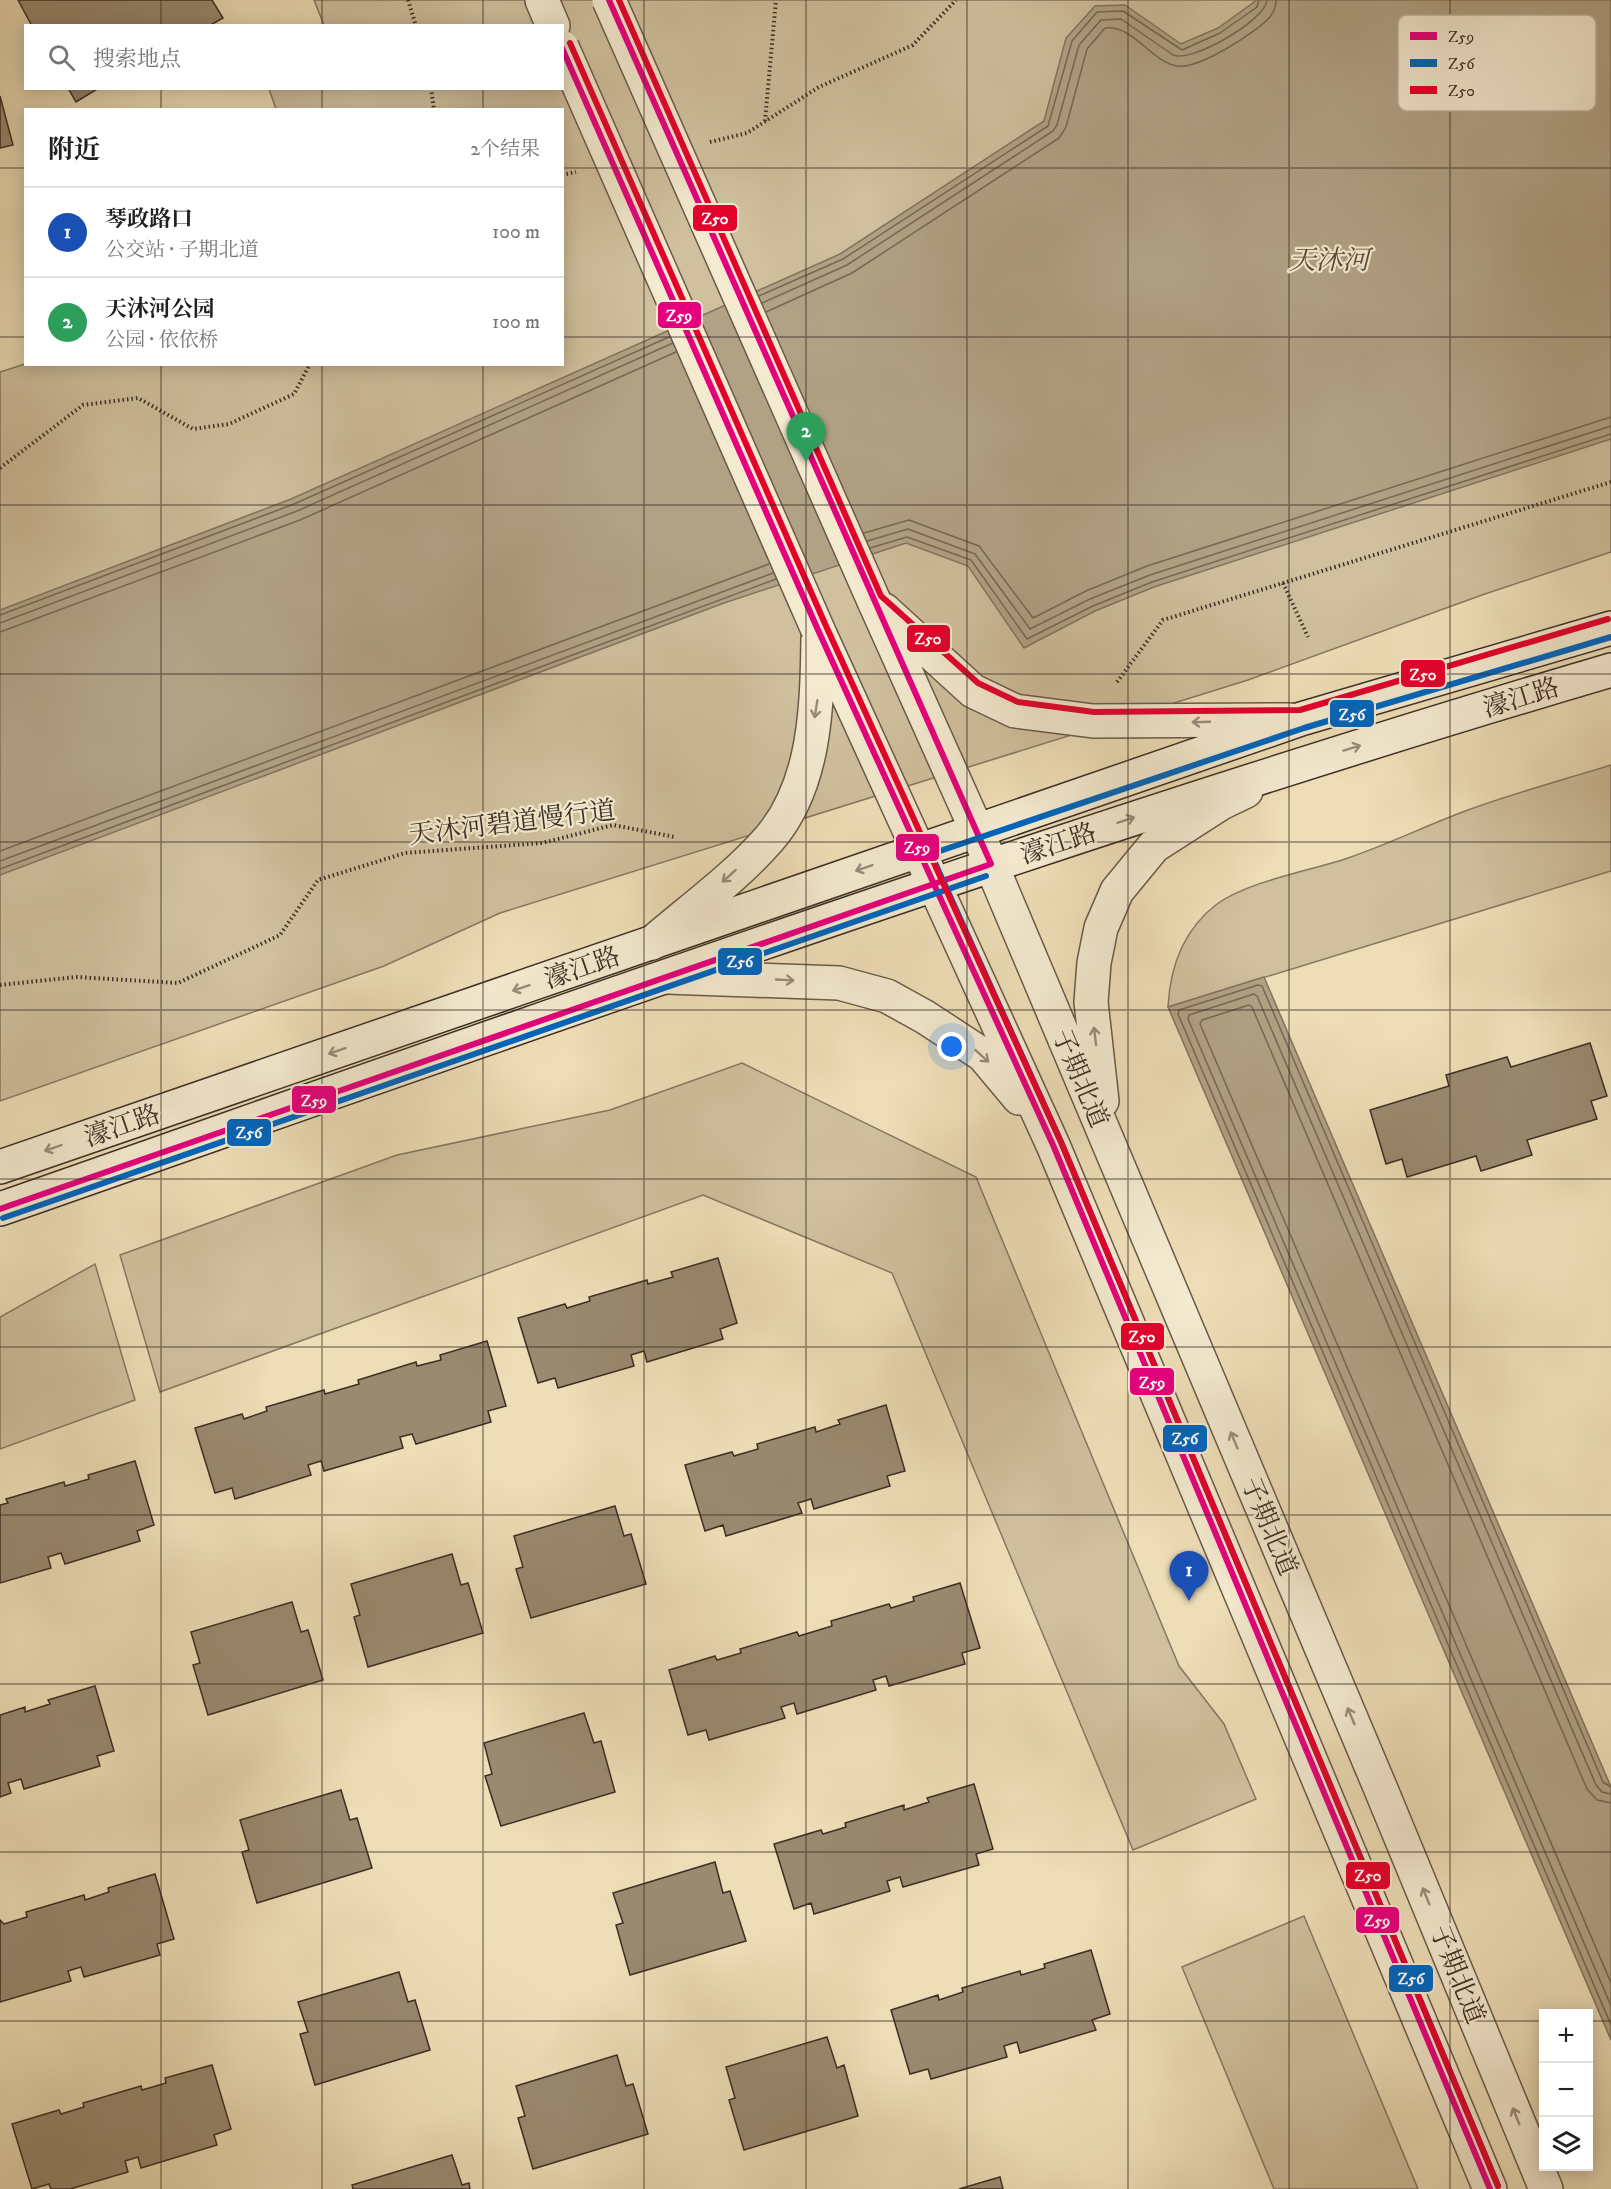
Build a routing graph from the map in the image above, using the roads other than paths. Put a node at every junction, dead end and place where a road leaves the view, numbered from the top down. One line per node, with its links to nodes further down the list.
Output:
1 (542, 0): 3 (street)
2 (609, 0): 5 (street, 子期北道, bridge)
3 (552, 24)
4 (564, 52): 7 (street, bridge)
5 (874, 601): 9 (street, one-way to 5); 11 (street, 子期北道)
6 (1611, 628): 9 (street, 濠江路)
7 (818, 630): 12 (street); 15 (street, one-way to 15)
8 (1611, 670): 10 (street, 濠江路, one-way to 8)
9 (1301, 719): 11 (street, 濠江路)
10 (1305, 762): 13 (street, 濠江路, one-way to 10); 17 (street, one-way to 10)
11 (977, 831): 12 (street, 濠江路); 13 (street, 子期北道)
12 (919, 849): 14 (street); 15 (street, 濠江路, one-way to 15)
13 (991, 864): 14 (street, 濠江路); 17 (street, 子期北道)
14 (933, 883): 16 (street, 濠江路); 18 (street)
15 (650, 944): 19 (street, 濠江路, one-way to 19)
16 (664, 977): 18 (street, one-way to 18); 20 (street, 濠江路)
17 (1106, 1136): 22 (street, 子期北道, one-way to 17)
18 (1053, 1145): 21 (street, 子期北道)
19 (0, 1167)
20 (0, 1209)
21 (1490, 2189)
22 (1546, 2189)

